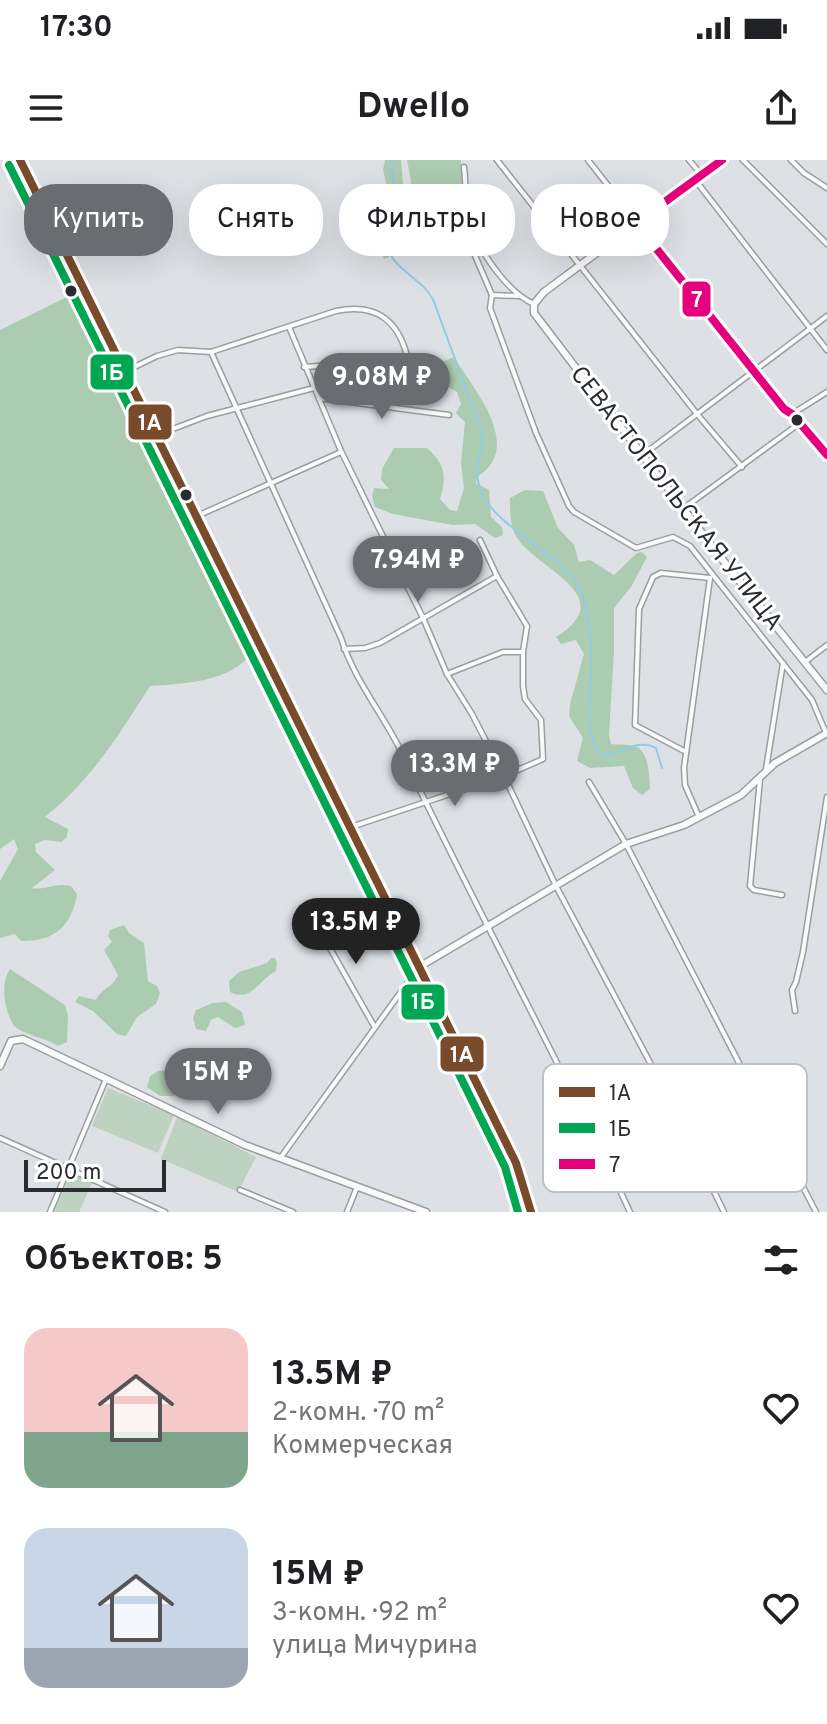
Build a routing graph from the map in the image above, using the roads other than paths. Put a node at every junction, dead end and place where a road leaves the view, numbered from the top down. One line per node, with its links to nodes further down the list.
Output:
1 (20, 160): 28 (street)
2 (497, 160): 17 (street)
3 (588, 160): 10 (street)
4 (689, 160): 9 (street)
5 (722, 160): 9 (street)
6 (743, 160): 13 (street)
7 (791, 160): 11 (street)
8 (464, 167): 19 (street)
9 (698, 176): 12 (street); 23 (street)
10 (606, 184)
11 (827, 188)
12 (669, 198)
13 (827, 244)
14 (475, 256): 18 (street)
15 (591, 256): 17 (street)
16 (662, 256): 27 (street)
17 (579, 265): 20 (street); 33 (street)
18 (492, 295): 19 (street); 46 (street)
19 (518, 297): 20 (street)
20 (534, 304): 39 (street, СЕВАСТОПОЛЬСКАЯ УЛИЦА)
21 (827, 316): 23 (street)
22 (289, 327): 25 (street); 26 (street); 26 (street)
23 (811, 328): 24 (street); 27 (street)
24 (827, 350)
25 (211, 352): 28 (street); 32 (street)
26 (304, 367): 29 (street)
27 (754, 371): 33 (street); 34 (street)
28 (124, 372): 37 (street)
29 (314, 388): 31 (street); 32 (street)
30 (827, 392): 34 (street)
31 (319, 398): 35 (street); 38 (street)
32 (236, 407): 37 (street); 42 (street)
33 (697, 414): 39 (street); 41 (street)
34 (792, 414): 36 (street)
35 (449, 415)
36 (800, 423): 40 (street); 41 (street)
37 (157, 435): 44 (street)
38 (341, 451): 42 (street); 48 (street)
39 (644, 454): 43 (street, СЕВАСТОПОЛЬСКАЯ УЛИЦА)
40 (827, 455)
41 (742, 467): 43 (street)
42 (269, 481): 44 (street); 50 (street)
43 (684, 508): 52 (street, СЕВАСТОПОЛЬСКАЯ УЛИЦА)
44 (197, 516): 64 (street)
45 (480, 540): 47 (street)
46 (710, 575): 53 (street); 57 (street); 57 (street)
47 (497, 576): 48 (street); 51 (street)
48 (423, 618): 50 (street); 54 (street)
49 (827, 645): 52 (street)
50 (344, 649): 62 (street)
51 (523, 652): 54 (street); 59 (street)
52 (805, 662): 55 (street, СЕВАСТОПОЛЬСКАЯ УЛИЦА)
53 (783, 663): 56 (street); 58 (street)
54 (447, 674): 59 (street)
55 (827, 690)
56 (827, 734): 58 (street)
57 (686, 752): 63 (street)
58 (763, 774): 63 (street); 67 (street)
59 (504, 776): 62 (street); 66 (street)
60 (589, 782): 65 (street)
61 (827, 797): 71 (street)
62 (426, 803): 64 (street); 69 (street)
63 (699, 817): 65 (street)
64 (350, 828): 70 (street)
65 (626, 844): 66 (street); 76 (street)
66 (556, 886): 69 (street); 75 (street)
67 (782, 895)
68 (314, 920): 72 (street)
69 (487, 926): 70 (street); 74 (street)
70 (419, 967): 72 (street); 91 (street)
71 (795, 1011)
72 (374, 1026): 79 (street)
73 (1, 1062): 77 (street)
74 (557, 1064)
75 (651, 1064)
76 (740, 1064)
77 (106, 1079): 79 (street); 80 (street)
78 (0, 1138): 80 (street)
79 (279, 1159): 81 (street)
80 (68, 1168): 86 (street); 87 (street)
81 (357, 1187): 89 (street); 90 (street)
82 (240, 1190): 88 (street)
83 (620, 1192): 92 (street)
84 (714, 1192): 93 (street)
85 (806, 1192): 94 (street)
86 (50, 1212)
87 (165, 1212)
88 (293, 1212)
89 (347, 1212)
90 (426, 1212)
91 (531, 1212)
92 (630, 1212)
93 (724, 1212)
94 (816, 1212)

